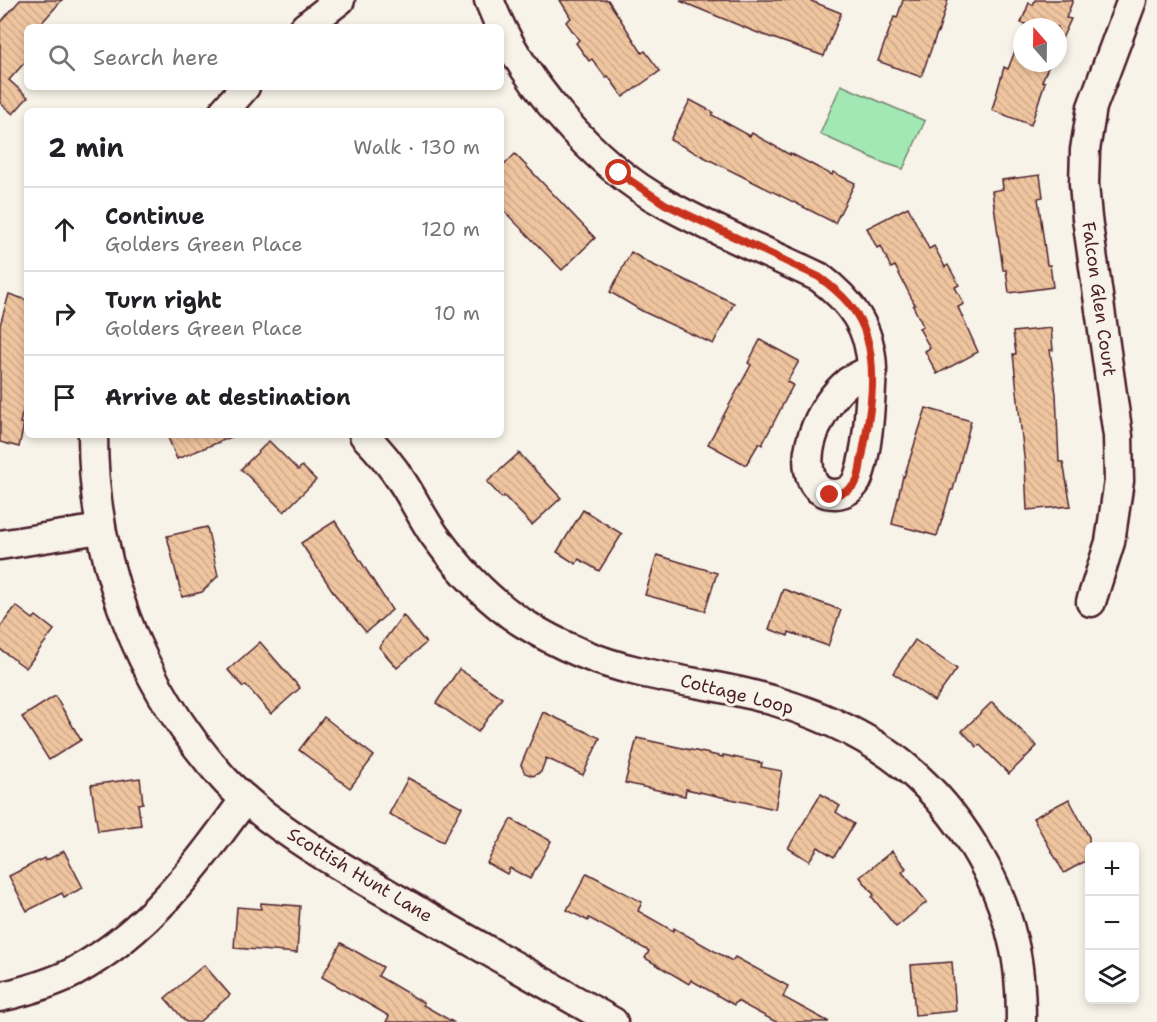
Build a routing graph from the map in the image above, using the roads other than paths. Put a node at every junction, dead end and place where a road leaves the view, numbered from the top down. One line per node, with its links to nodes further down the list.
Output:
1 (340, 0): 4 (street)
2 (489, 0): 5 (street)
3 (1132, 0): 14 (street, Falcon Glen Court)
4 (309, 24)
5 (499, 24)
6 (504, 32): 9 (street)
7 (242, 90): 8 (street)
8 (227, 108)
9 (872, 369)
10 (93, 438): 12 (street, Scottish Hunt Lane)
11 (367, 438): 18 (street, Cottage Loop)
12 (100, 529): 13 (street); 15 (street, Scottish Hunt Lane)
13 (0, 545)
14 (1090, 602)
15 (245, 799): 16 (street); 17 (street, Scottish Hunt Lane)
16 (0, 997)
17 (613, 1022)
18 (1021, 1022)

